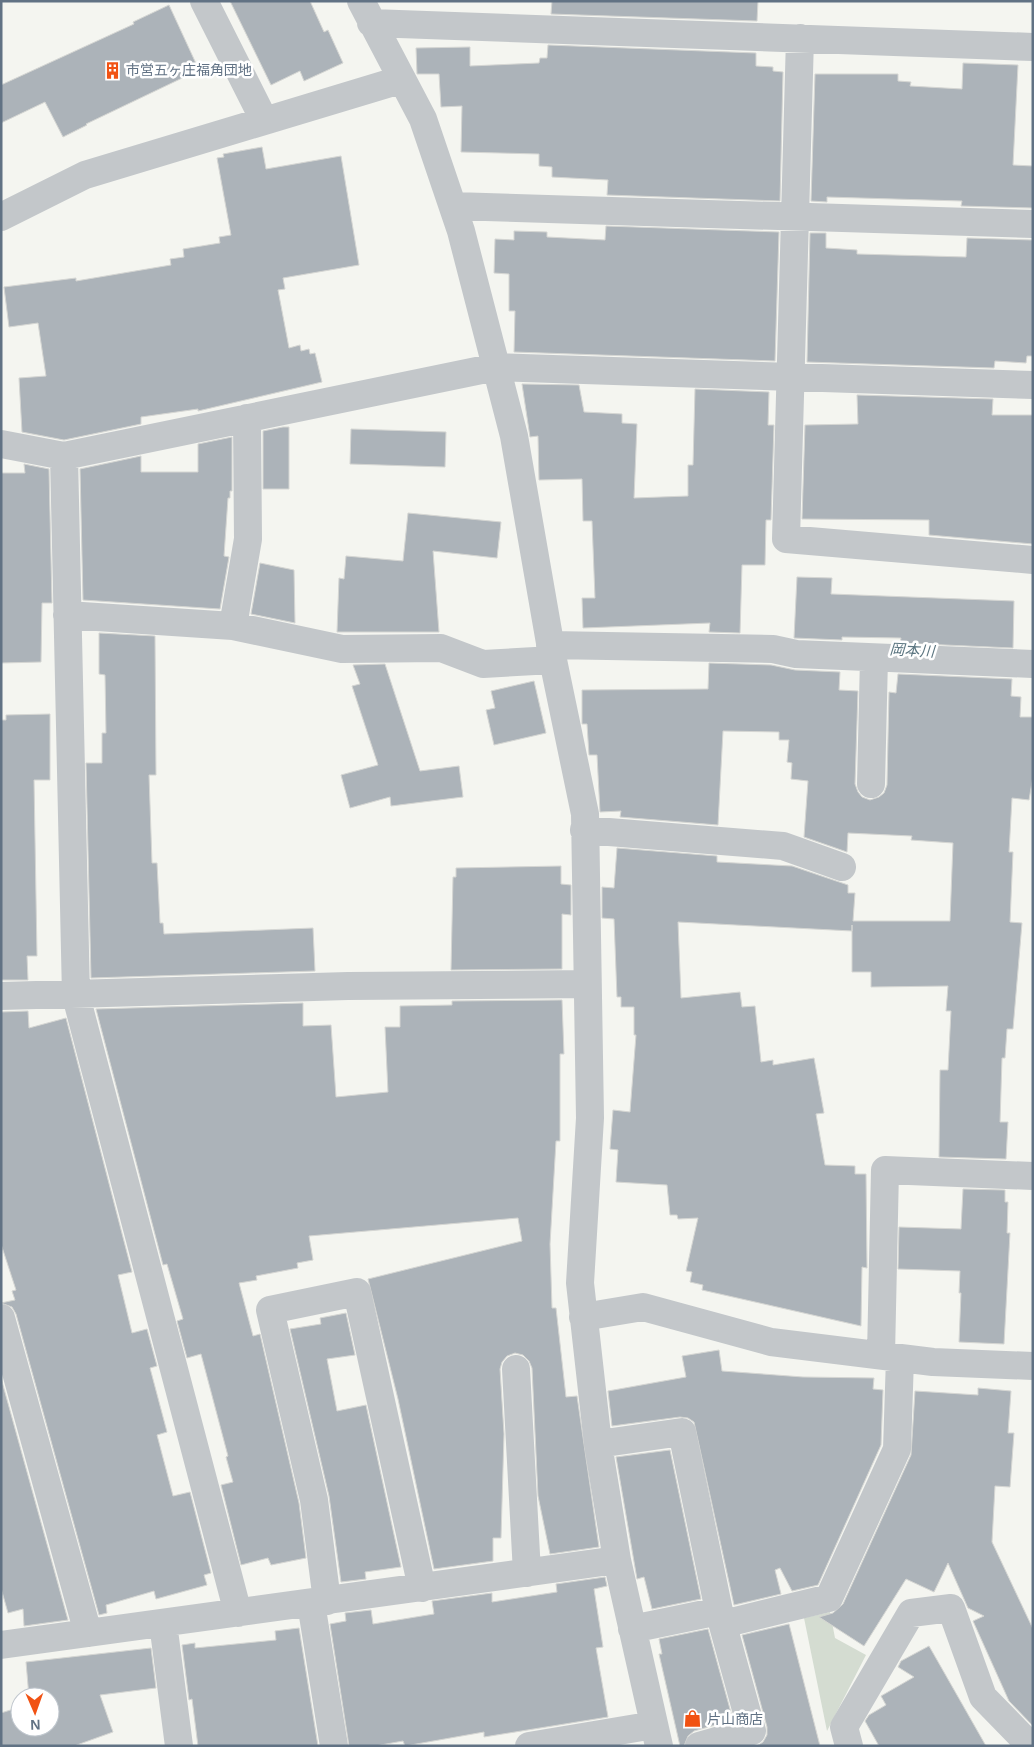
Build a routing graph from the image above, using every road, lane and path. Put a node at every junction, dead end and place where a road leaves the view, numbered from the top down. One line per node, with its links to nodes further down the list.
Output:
1 (204, 1): 6 (street)
2 (366, 12): 3 (street); 5 (street)
3 (800, 38): 4 (street); 9 (street)
4 (1033, 47)
5 (400, 80): 6 (street); 7 (street)
6 (264, 120): 8 (street)
7 (453, 206): 9 (street); 11 (street)
8 (1, 217)
9 (795, 217): 10 (street); 12 (street)
10 (1033, 224)
11 (496, 367): 12 (street); 14 (street); 20 (street)
12 (790, 377): 13 (street); 17 (street)
13 (1033, 385)
14 (247, 418): 16 (street); 19 (street)
15 (1, 444): 16 (street)
16 (64, 456): 18 (street)
17 (1033, 560)
18 (67, 615): 19 (street); 28 (street)
19 (233, 626): 20 (street)
20 (551, 653): 21 (street); 24 (street)
21 (874, 658): 22 (street); 23 (street)
22 (1033, 664)
23 (871, 784)
24 (584, 830): 25 (street); 26 (street)
25 (842, 867)
26 (587, 984): 28 (street); 30 (street)
27 (1, 996): 28 (street)
28 (76, 996): 40 (street)
29 (1033, 1176): 32 (street)
30 (583, 1317): 32 (street); 35 (street)
31 (1, 1318): 44 (street)
32 (891, 1356): 33 (street); 41 (street)
33 (1033, 1366)
34 (516, 1369): 37 (street)
35 (598, 1444): 36 (street); 41 (street)
36 (617, 1560): 37 (street); 43 (street)
37 (527, 1573): 38 (street)
38 (422, 1588): 39 (street); 39 (street)
39 (319, 1602): 40 (street); 48 (street)
40 (238, 1613): 42 (street)
41 (721, 1618): 43 (street); 50 (street)
42 (163, 1624): 44 (street); 47 (street)
43 (632, 1629): 46 (street)
44 (88, 1634): 45 (street)
45 (1, 1645)
46 (656, 1735): 49 (street)
47 (179, 1746)
48 (334, 1746)
49 (529, 1746)
50 (699, 1746)
51 (849, 1746): 52 (street)
52 (1026, 1746)

